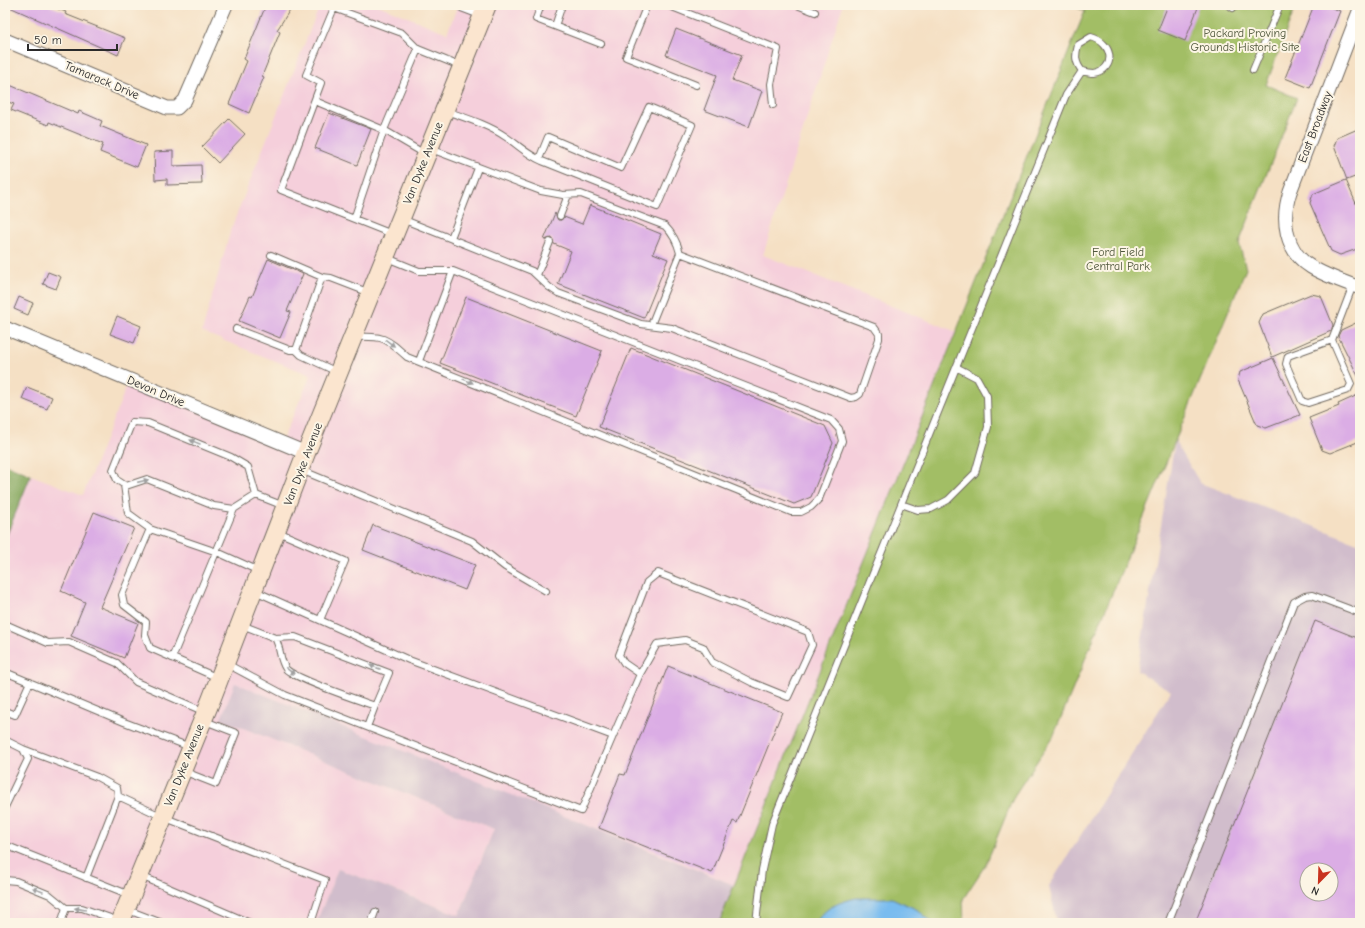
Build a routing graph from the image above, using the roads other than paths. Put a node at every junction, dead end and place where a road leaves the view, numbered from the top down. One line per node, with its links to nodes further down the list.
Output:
1 (226, 5): 13 (street, Tamarack Drive)
2 (463, 5): 9 (street)
3 (541, 5): 12 (lane)
4 (562, 5): 12 (lane)
5 (647, 5): 19 (lane)
6 (667, 5): 21 (lane)
7 (797, 5): 11 (lane)
8 (1280, 5): 17 (lane)
9 (485, 9): 16 (main road, Van Dyke Avenue)
10 (1360, 9): 39 (street, East Broadway)
11 (815, 12)
12 (555, 26): 14 (lane)
13 (5, 40)
14 (600, 44)
15 (418, 49): 16 (lane); 20 (lane); 23 (lane)
16 (462, 67): 22 (main road, Van Dyke Avenue)
17 (1254, 70)
18 (1082, 71): 18 (lane); 48 (lane)
19 (696, 85)
20 (315, 101): 23 (lane); 29 (lane)
21 (773, 105)
22 (445, 110): 24 (main road, Van Dyke Avenue); 25 (lane)
23 (384, 130): 24 (lane); 29 (lane)
24 (428, 152): 26 (lane); 30 (main road, Van Dyke Avenue)
25 (539, 160): 25 (lane)
26 (478, 168): 27 (lane); 31 (lane)
27 (568, 195): 28 (lane); 33 (lane)
28 (560, 216)
29 (354, 219): 30 (lane)
30 (398, 227): 31 (lane); 35 (main road, Van Dyke Avenue)
31 (450, 238): 37 (lane)
32 (550, 242): 37 (lane)
33 (680, 252): 41 (lane); 41 (lane)
34 (271, 255): 38 (lane)
35 (385, 258): 36 (lane); 40 (main road, Van Dyke Avenue)
36 (453, 271): 47 (lane); 47 (lane, one-way to 36)
37 (536, 275): 41 (lane)
38 (322, 277): 40 (lane); 46 (lane)
39 (1358, 287): 45 (lane)
40 (371, 293): 44 (main road, Van Dyke Avenue)
41 (651, 325)
42 (5, 328): 50 (street, Devon Drive)
43 (236, 329): 46 (lane)
44 (353, 337): 47 (lane, one-way to 47); 49 (main road, Van Dyke Avenue)
45 (1332, 340): 45 (lane)
46 (296, 350): 49 (lane)
47 (419, 361)
48 (956, 368): 54 (lane); 54 (lane)
49 (339, 373): 50 (main road, Van Dyke Avenue)
50 (306, 453): 51 (main road, Van Dyke Avenue)
51 (300, 470): 55 (main road, Van Dyke Avenue); 62 (lane)
52 (124, 485): 53 (lane, one-way to 52); 56 (lane, one-way to 56); 57 (lane)
53 (256, 495): 55 (lane); 56 (lane)
54 (901, 504): 97 (lane)
55 (286, 507): 58 (main road, Van Dyke Avenue)
56 (234, 510): 59 (lane)
57 (150, 530): 59 (lane); 68 (lane)
58 (276, 532): 60 (main road, Van Dyke Avenue); 64 (lane)
59 (217, 552): 60 (lane); 68 (lane)
60 (261, 572): 61 (main road, Van Dyke Avenue)
61 (254, 590): 64 (lane); 66 (main road, Van Dyke Avenue)
62 (546, 591)
63 (1360, 613): 98 (lane)
64 (320, 620): 77 (lane)
65 (5, 624): 75 (lane)
66 (240, 624): 67 (lane); 69 (main road, Van Dyke Avenue)
67 (275, 638): 73 (lane, one-way to 73); 73 (lane, one-way to 67)
68 (172, 658): 69 (lane)
69 (222, 671): 75 (main road, Van Dyke Avenue); 76 (lane)
70 (5, 672): 72 (lane)
71 (640, 674): 71 (lane); 77 (lane)
72 (30, 682): 74 (lane); 79 (lane)
73 (375, 706): 76 (lane)
74 (5, 711)
75 (204, 716): 79 (main road, Van Dyke Avenue); 81 (lane)
76 (367, 727): 77 (lane)
77 (613, 736)
78 (5, 740): 80 (lane)
79 (192, 747): 81 (main road, Van Dyke Avenue)
80 (23, 749): 82 (lane); 83 (lane)
81 (182, 771): 84 (main road, Van Dyke Avenue)
82 (118, 796): 84 (lane); 87 (lane)
83 (5, 807)
84 (163, 817): 86 (main road, Van Dyke Avenue); 95 (lane)
85 (5, 845): 87 (lane)
86 (139, 875): 90 (main road, Van Dyke Avenue); 94 (lane)
87 (86, 878): 90 (lane)
88 (5, 880): 89 (lane, one-way to 88)
89 (66, 908): 90 (lane, one-way to 89); 92 (lane)
90 (124, 912): 93 (lane)
91 (375, 912): 96 (lane)
92 (61, 923)
93 (162, 923)
94 (250, 923)
95 (310, 923)
96 (371, 923)
97 (756, 923)
98 (1168, 923)

